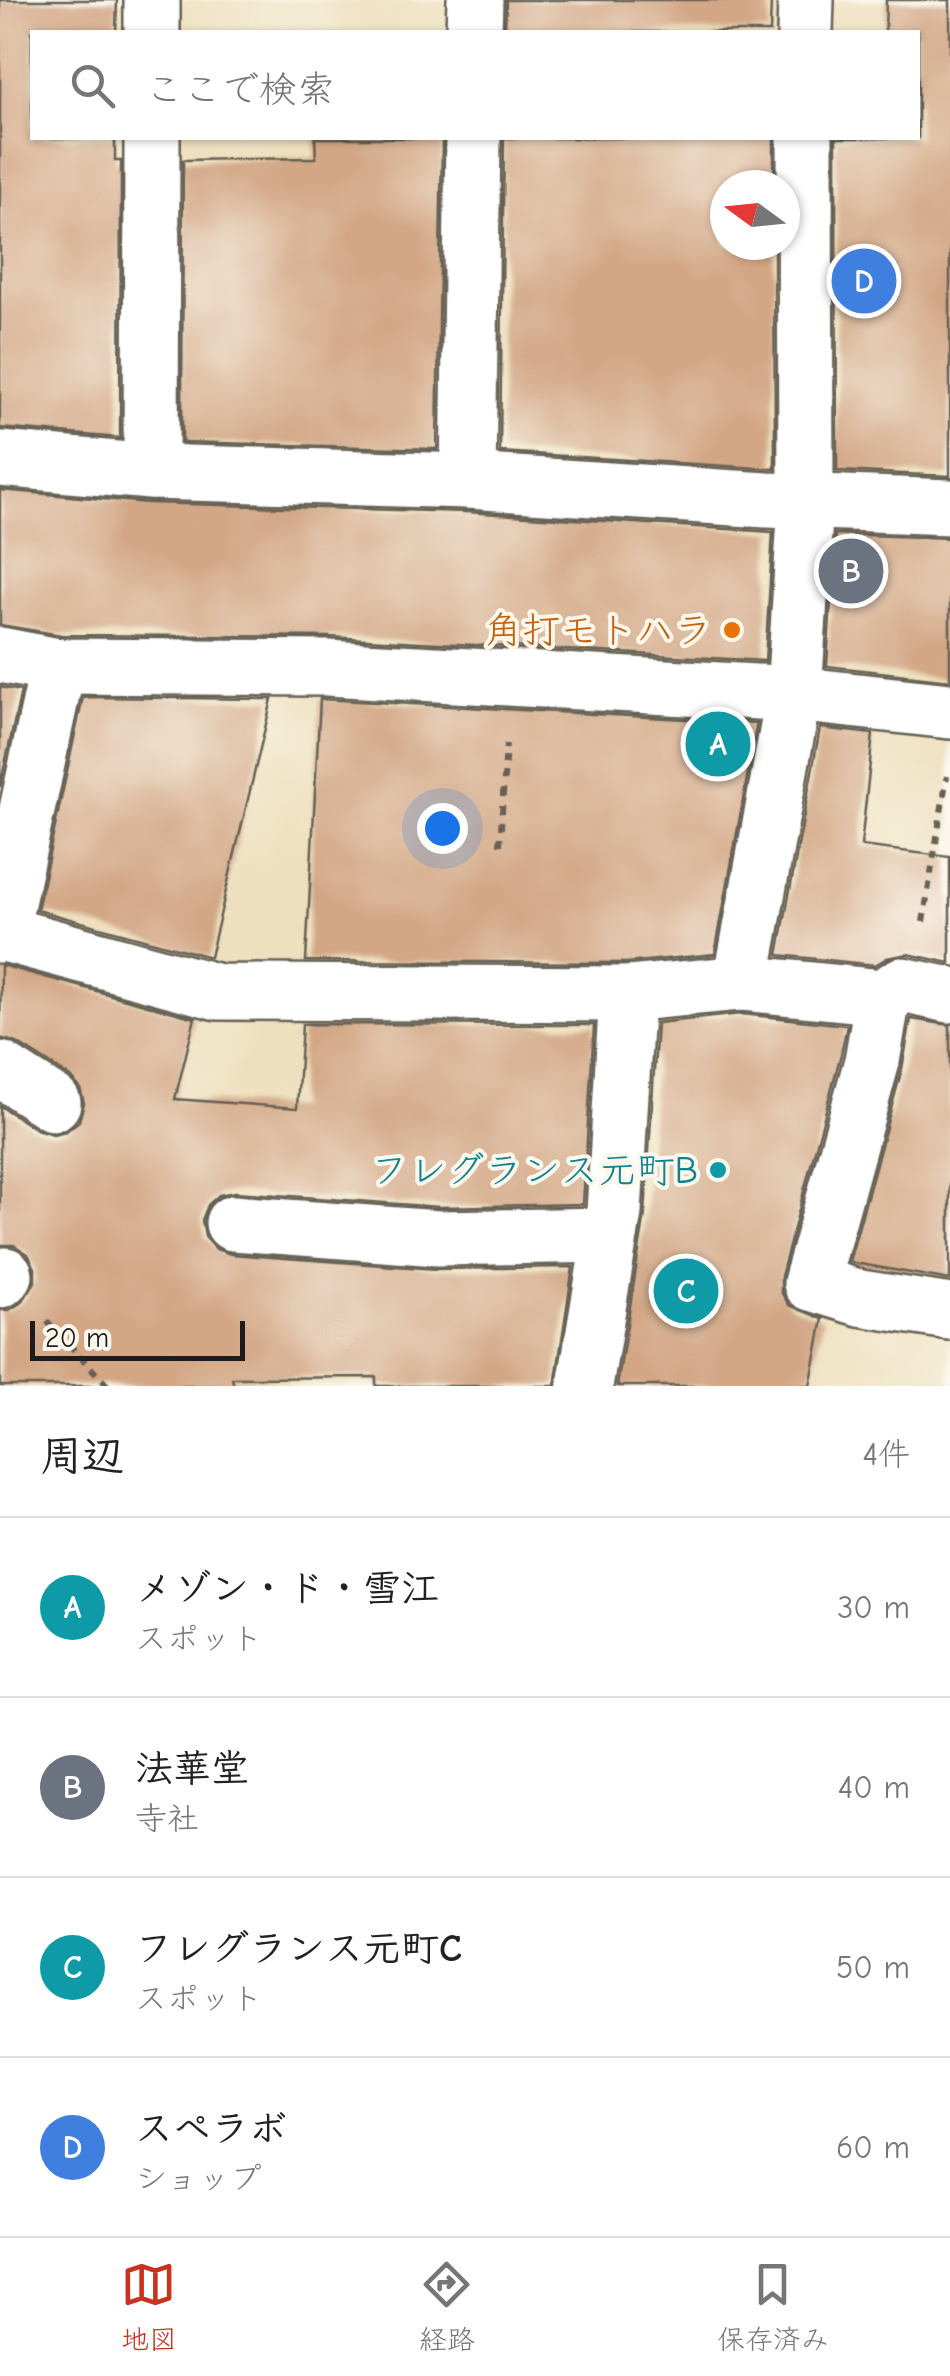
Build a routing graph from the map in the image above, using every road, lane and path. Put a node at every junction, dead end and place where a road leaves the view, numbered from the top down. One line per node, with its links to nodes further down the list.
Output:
1 (152, 0): 4 (street)
2 (475, 0): 5 (street)
3 (806, 0): 6 (street)
4 (152, 30)
5 (474, 30)
6 (805, 30)
7 (152, 140): 11 (street)
8 (473, 140): 12 (street)
9 (805, 140): 13 (street)
10 (0, 459): 11 (street)
11 (151, 472): 12 (street)
12 (468, 482): 13 (street)
13 (806, 502): 14 (street); 18 (street)
14 (950, 507)
15 (0, 655): 16 (street)
16 (58, 666): 17 (street); 22 (street)
17 (509, 678): 18 (street); 21 (path)
18 (794, 694): 19 (street); 23 (street)
19 (950, 711)
20 (947, 774): 24 (path)
21 (500, 846)
22 (1, 934): 25 (street)
23 (741, 984): 24 (street); 25 (street)
24 (915, 993): 31 (street)
25 (627, 994): 29 (street)
26 (0, 1069): 27 (street)
27 (53, 1103)
28 (234, 1223): 29 (street)
29 (610, 1235): 33 (street)
30 (2, 1278): 32 (path)
31 (950, 1312)
32 (108, 1386)
33 (585, 1386)

